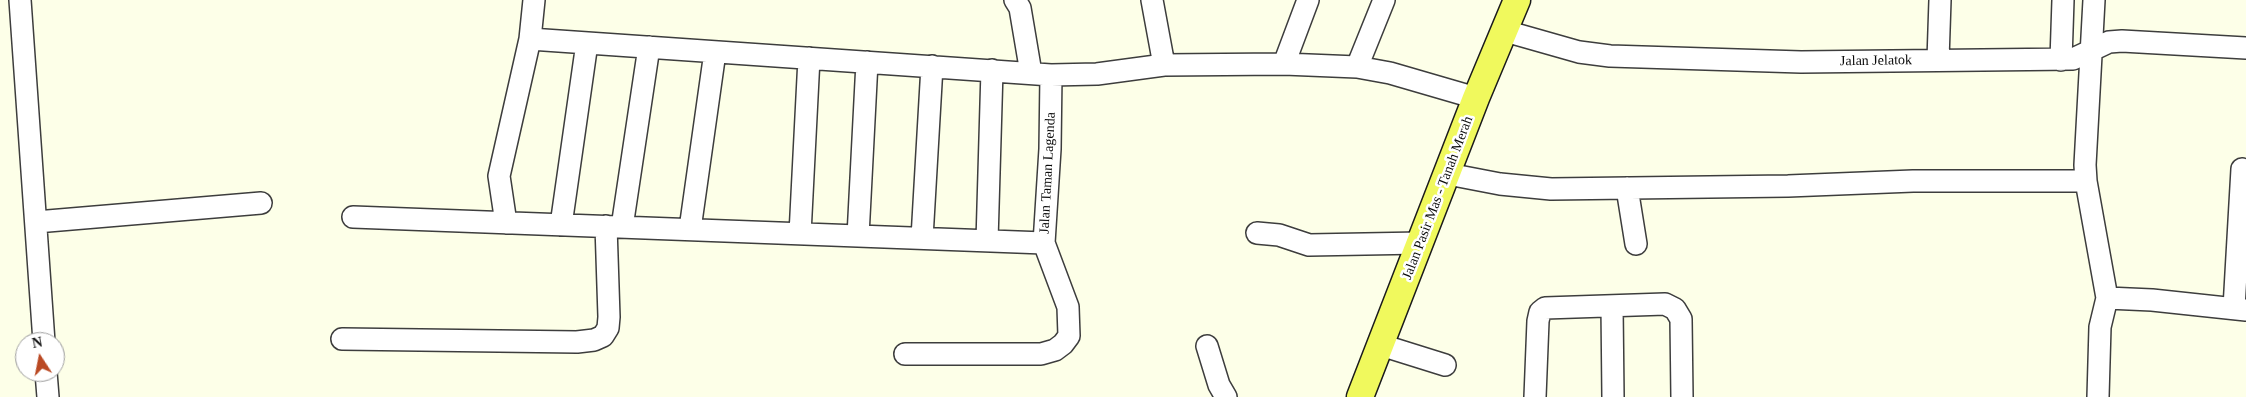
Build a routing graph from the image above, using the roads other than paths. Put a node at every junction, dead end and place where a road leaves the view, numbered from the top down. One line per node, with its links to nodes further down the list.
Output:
1 (20, 0): 35 (street)
2 (534, 0): 12 (street)
3 (1015, 0): 27 (street, Jalan Taman Lagenda)
4 (1152, 0): 24 (street)
5 (1308, 0): 22 (street)
6 (1384, 0): 25 (street)
7 (1517, 0): 11 (main road, Jalan Pasir Mas - Tanah Merah)
8 (1940, 0): 19 (street)
9 (2062, 0): 20 (street)
10 (2094, 0): 17 (street)
11 (1505, 31): 19 (street, Jalan Jelatok); 28 (main road, Jalan Pasir Mas - Tanah Merah)
12 (530, 39): 13 (street); 36 (street)
13 (587, 43): 14 (street); 37 (street)
14 (649, 47): 16 (street); 38 (street)
15 (2246, 48): 17 (street, Jalan Jelatok)
16 (715, 52): 18 (street); 39 (street)
17 (2091, 52): 20 (street, Jalan Jelatok); 31 (street)
18 (809, 58): 21 (street); 41 (street)
19 (1938, 60): 20 (street, Jalan Jelatok)
20 (2061, 60)
21 (867, 62): 23 (street); 42 (street)
22 (1284, 64): 24 (street); 25 (street)
23 (932, 66): 26 (street); 43 (street)
24 (1164, 66): 27 (street)
25 (1357, 67): 28 (street)
26 (992, 70): 27 (street); 44 (street)
27 (1041, 74): 45 (street, Jalan Taman Lagenda)
28 (1476, 98): 30 (main road, Jalan Pasir Mas - Tanah Merah)
29 (2242, 169): 50 (street)
30 (1448, 174): 32 (street); 46 (main road, Jalan Pasir Mas - Tanah Merah)
31 (2086, 181): 32 (street); 48 (street)
32 (1627, 188): 47 (street)
33 (261, 203): 35 (street)
34 (353, 217): 36 (street)
35 (36, 222): 51 (street)
36 (506, 223): 37 (street)
37 (561, 225): 38 (street)
38 (614, 227): 39 (street); 52 (street)
39 (690, 229): 41 (street)
40 (1257, 233): 46 (street)
41 (800, 234): 42 (street)
42 (858, 236): 43 (street)
43 (922, 238): 44 (street)
44 (987, 241): 45 (street)
45 (1044, 243): 55 (street, Jalan Taman Lagenda)
46 (1421, 243): 53 (main road, Jalan Pasir Mas - Tanah Merah)
47 (1636, 244)
48 (2107, 298): 50 (street); 64 (street)
49 (1612, 306): 61 (street); 62 (street); 63 (street)
50 (2240, 309)
51 (43, 332)
52 (342, 339)
53 (1380, 345): 56 (street); 60 (main road, Jalan Pasir Mas - Tanah Merah)
54 (1207, 346): 59 (street)
55 (905, 354)
56 (1445, 365)
57 (47, 382): 58 (street)
58 (48, 397)
59 (1226, 397)
60 (1360, 397)
61 (1536, 397)
62 (1613, 397)
63 (1682, 397)
64 (2098, 397)

